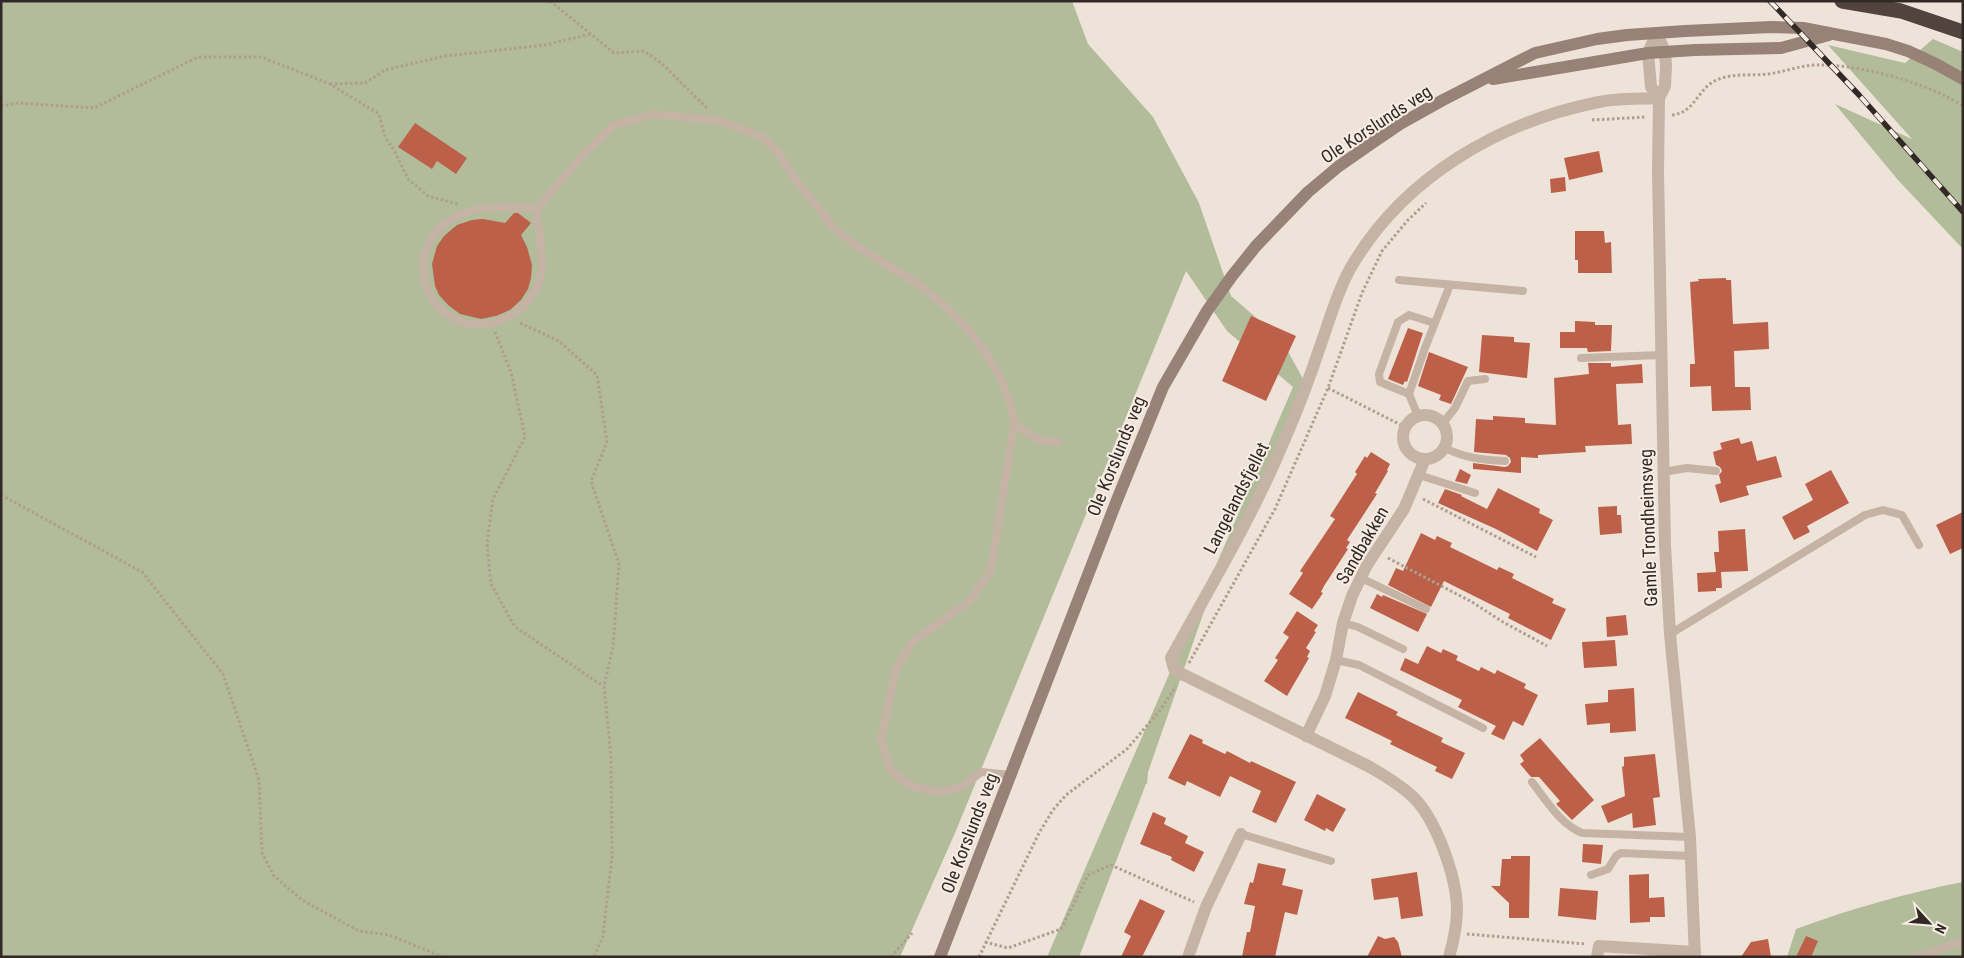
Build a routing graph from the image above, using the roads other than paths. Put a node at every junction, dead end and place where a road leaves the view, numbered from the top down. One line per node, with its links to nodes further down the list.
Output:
1 (1842, 1): 2 (highway)
2 (1963, 32)
3 (1656, 33): 4 (street); 5 (street, Gamle Trondheimsveg); 6 (street, Gamle Trondheimsveg); 8 (street, Ole Korslunds veg)
4 (1832, 34): 5 (street); 7 (street)
5 (1665, 52): 6 (street, Ole Korslunds veg); 9 (street, Gamle Trondheimsveg)
6 (1648, 53): 8 (street, Ole Korslunds veg); 9 (street, Gamle Trondheimsveg)
7 (1963, 79)
8 (1481, 82): 39 (street, Ole Korslunds veg)
9 (1659, 98): 15 (street, Gamle Trondheimsveg); 38 (street, Langelandsfjellet)
10 (536, 209): 10 (lane); 21 (lane)
11 (1398, 280): 12 (lane)
12 (1450, 285): 13 (lane); 14 (lane)
13 (1523, 291)
14 (1434, 323): 18 (lane); 18 (lane)
15 (1661, 355): 16 (lane); 27 (street, Gamle Trondheimsveg)
16 (1581, 358)
17 (1485, 379): 20 (lane)
18 (1409, 394): 19 (lane)
19 (1418, 416): 20 (street); 24 (street)
20 (1443, 423): 23 (street)
21 (1014, 424): 22 (lane); 39 (lane)
22 (1058, 442)
23 (1445, 448): 24 (street); 25 (lane)
24 (1425, 459): 28 (street, Sandbakken)
25 (1505, 461)
26 (1716, 471): 27 (lane)
27 (1663, 472): 34 (street, Gamle Trondheimsveg)
28 (1419, 476): 29 (lane); 31 (street, Sandbakken)
29 (1475, 493)
30 (1919, 545): 34 (lane)
31 (1361, 578): 32 (lane); 33 (street, Sandbakken)
32 (1426, 609)
33 (1343, 623): 35 (lane); 36 (street, Sandbakken)
34 (1670, 634): 42 (street, Gamle Trondheimsveg)
35 (1403, 649)
36 (1336, 660): 37 (lane); 38 (street, Sandbakken)
37 (1483, 728)
38 (1306, 736): 51 (street)
39 (1010, 775): 49 (street, Ole Korslunds veg)
40 (1532, 782): 42 (lane)
41 (1241, 834): 44 (lane); 50 (street)
42 (1690, 837): 43 (street, Gamle Trondheimsveg)
43 (1691, 856): 45 (lane); 48 (street, Gamle Trondheimsveg)
44 (1331, 861)
45 (1591, 875)
46 (1963, 942): 52 (lane)
47 (1598, 951): 48 (street)
48 (1695, 954)
49 (940, 957)
50 (1188, 957)
51 (1450, 957)
52 (1917, 957)

